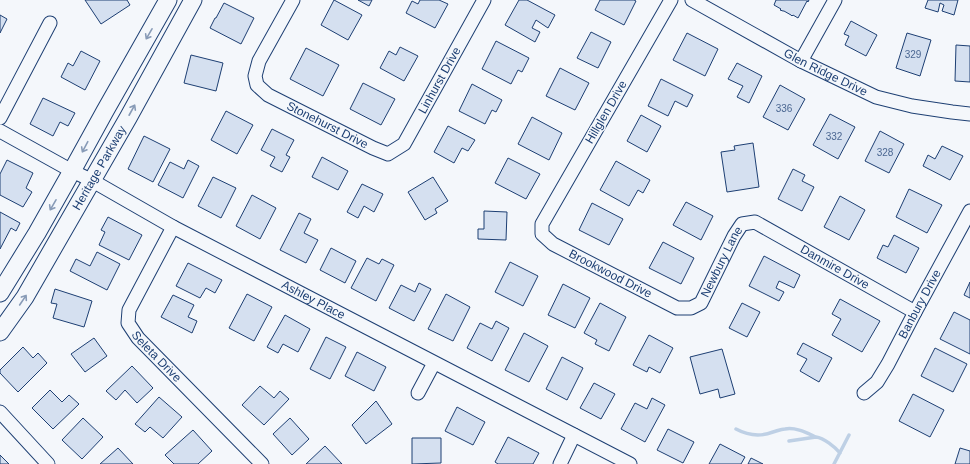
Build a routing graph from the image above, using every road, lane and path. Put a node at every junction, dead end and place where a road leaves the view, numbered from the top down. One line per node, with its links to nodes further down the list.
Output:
1 (168, 0): 14 (main road, Heritage Parkway, one-way to 14)
2 (193, 0): 15 (main road, Heritage Parkway, one-way to 2)
3 (293, 0): 13 (street, Stonehurst Drive)
4 (484, 0): 13 (street, Linhurst Drive)
5 (671, 0): 18 (street, Hillglen Drive)
6 (692, 0): 9 (street, Glen Ridge Drive)
7 (836, 0): 9 (street)
8 (50, 23): 11 (street)
9 (801, 61): 10 (street, Glen Ridge Drive)
10 (970, 114)
11 (0, 118)
12 (0, 131): 14 (street, Ashley Place)
13 (388, 154)
14 (72, 171): 15 (street, Ashley Place); 20 (main road, Heritage Parkway, one-way to 20)
15 (91, 180): 19 (street, Ashley Place); 23 (main road, Heritage Parkway, one-way to 15)
16 (970, 211): 22 (street, Banbury Drive)
17 (755, 222): 21 (street, Newbury Lane); 22 (street, Danmire Drive)
18 (542, 224): 21 (street, Brookwood Drive)
19 (173, 227): 24 (street, Ashley Place); 30 (street, Seleta Drive)
20 (0, 293)
21 (691, 308)
22 (915, 312): 26 (street, Banbury Drive)
23 (0, 332)
24 (434, 363): 25 (street); 28 (street, Ashley Place)
25 (418, 393)
26 (864, 393)
27 (0, 412): 29 (street)
28 (574, 435): 31 (street); 32 (street, Ashley Place)
29 (48, 464)
30 (262, 464)
31 (560, 464)
32 (630, 464)

